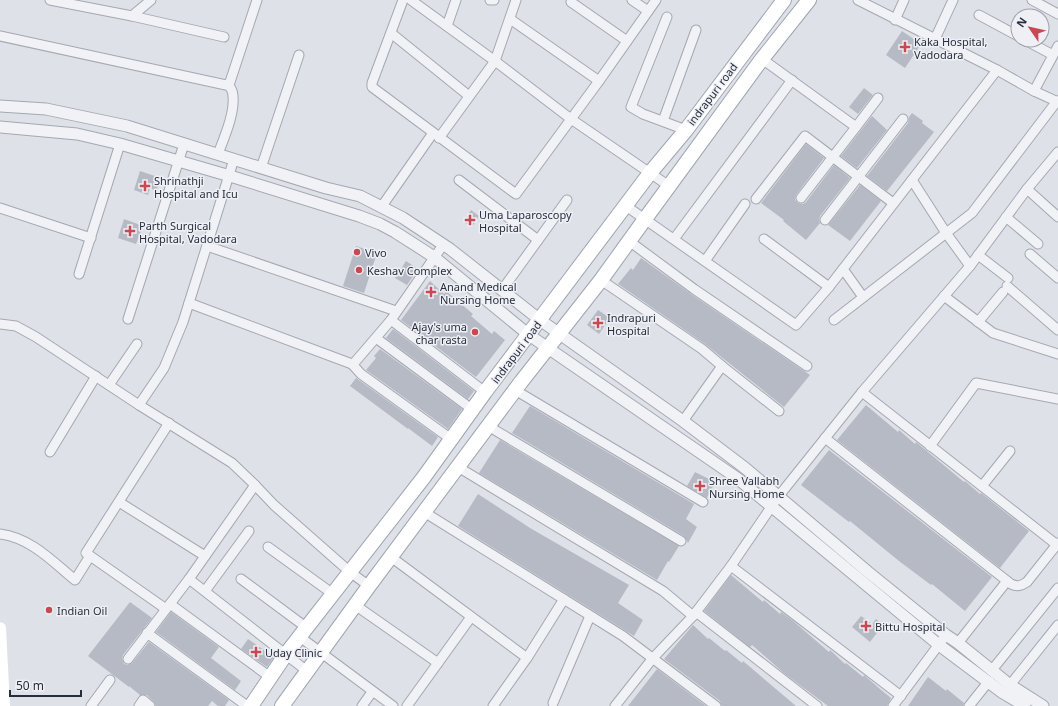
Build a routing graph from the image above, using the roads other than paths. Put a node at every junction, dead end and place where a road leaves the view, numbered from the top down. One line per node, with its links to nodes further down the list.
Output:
1 (55, 0): 22 (street)
2 (151, 0): 22 (street)
3 (258, 0): 43 (street)
4 (403, 0): 29 (street)
5 (411, 0): 26 (street)
6 (456, 0): 26 (street)
7 (490, 0): 8 (street)
8 (494, 0)
9 (516, 0): 24 (street)
10 (632, 0): 19 (street)
11 (656, 0): 19 (street)
12 (784, 0): 54 (main road, indrapuri road)
13 (858, 0): 25 (street)
14 (904, 0): 25 (street)
15 (954, 0): 32 (street)
16 (1032, 0): 20 (street)
17 (571, 2): 33 (street)
18 (803, 2): 38 (main road, indrapuri road)
19 (648, 11): 33 (street)
20 (1058, 14)
21 (979, 15): 28 (street)
22 (132, 16): 31 (street)
23 (667, 18): 51 (street)
24 (510, 19): 39 (street); 42 (street)
25 (895, 20): 32 (street)
26 (447, 26): 39 (street)
27 (696, 30): 51 (street)
28 (1010, 32)
29 (391, 33): 45 (street); 55 (street)
30 (0, 36): 43 (street)
31 (224, 37)
32 (935, 38): 40 (street)
33 (628, 40): 42 (street)
34 (1058, 46): 37 (street)
35 (1040, 48): 37 (street)
36 (299, 55): 63 (street)
37 (1053, 55): 44 (street)
38 (762, 59): 41 (street); 69 (main road, indrapuri road)
39 (495, 61): 45 (street); 49 (street)
40 (997, 70): 44 (street); 68 (street)
41 (792, 80): 53 (street); 87 (street)
42 (599, 81): 49 (street)
43 (228, 84): 59 (street)
44 (1034, 91): 47 (street)
45 (469, 96): 55 (street)
46 (878, 98): 53 (street)
47 (1057, 102): 85 (street)
48 (0, 106): 57 (street)
49 (571, 119): 55 (street); 64 (street)
50 (903, 119): 66 (street)
51 (663, 121): 54 (street)
52 (0, 126): 56 (street)
53 (856, 127): 60 (street)
54 (686, 130): 64 (main road, indrapuri road)
55 (436, 135): 78 (street)
56 (120, 144): 62 (street); 86 (street)
57 (184, 144): 59 (street); 62 (street)
58 (1058, 152): 71 (street)
59 (218, 154): 61 (street)
60 (832, 157): 66 (street); 72 (street); 73 (street)
61 (234, 159): 63 (street); 65 (street)
62 (179, 162): 65 (street); 110 (street)
63 (261, 168): 70 (street)
64 (650, 173): 69 (street); 79 (main road, indrapuri road)
65 (230, 176): 76 (street); 93 (street)
66 (858, 176): 75 (street); 84 (street)
67 (459, 180): 89 (street)
68 (912, 180): 75 (street); 85 (street)
69 (669, 186): 83 (main road, indrapuri road)
70 (326, 188): 76 (street); 78 (street)
71 (1027, 189): 81 (street); 82 (street)
72 (800, 198)
73 (756, 199)
74 (568, 200): 89 (street)
75 (893, 203): 99 (street)
76 (322, 204): 96 (street)
77 (745, 204): 97 (street)
78 (382, 206): 92 (street)
79 (626, 206): 83 (street); 111 (main road, indrapuri road)
80 (0, 208): 86 (street)
81 (1006, 217): 91 (street); 95 (street)
82 (1058, 217)
83 (645, 218): 87 (street); 90 (main road, indrapuri road)
84 (825, 220)
85 (946, 233): 98 (street); 107 (street)
86 (91, 238): 100 (street)
87 (674, 239): 97 (street)
88 (764, 239): 104 (street)
89 (538, 240): 105 (street)
90 (629, 240): 102 (main road, indrapuri road); 124 (street)
91 (1038, 244)
92 (443, 245): 96 (street); 105 (street)
93 (207, 246): 108 (street); 109 (street)
94 (1030, 254): 101 (street)
95 (978, 255): 98 (street); 103 (street)
96 (434, 258): 109 (street); 117 (street)
97 (705, 261): 104 (street)
98 (970, 266): 106 (street)
99 (843, 269): 104 (street); 107 (street)
100 (79, 274)
101 (1058, 278)
102 (601, 280): 116 (main road, indrapuri road); 123 (street)
103 (1006, 285): 113 (street); 115 (street)
104 (829, 287)
105 (502, 290): 111 (street)
106 (944, 296): 113 (street); 129 (street)
107 (863, 297): 112 (street)
108 (190, 303): 122 (street); 131 (street)
109 (393, 315): 118 (street); 128 (street)
110 (128, 318)
111 (540, 320): 116 (street); 117 (main road, indrapuri road)
112 (834, 320)
113 (978, 322): 121 (street)
114 (0, 324): 125 (street)
115 (1058, 330)
116 (560, 334): 120 (main road, indrapuri road); 134 (street)
117 (529, 335): 120 (street); 128 (main road, indrapuri road)
118 (376, 338): 122 (street); 132 (street)
119 (137, 344): 126 (street)
120 (548, 349): 127 (main road, indrapuri road); 148 (street)
121 (1056, 351)
122 (352, 364): 138 (street)
123 (722, 366): 133 (street); 134 (street)
124 (807, 366)
125 (96, 376): 126 (street); 141 (street)
126 (109, 385): 131 (street)
127 (515, 390): 136 (main road, indrapuri road); 147 (street)
128 (485, 392): 132 (main road, indrapuri road)
129 (862, 392): 137 (street); 139 (street)
130 (1058, 399): 139 (street)
131 (139, 405): 135 (street)
132 (473, 410): 138 (main road, indrapuri road)
133 (779, 411)
134 (683, 421): 145 (street)
135 (168, 423): 143 (street); 146 (street)
136 (488, 426): 142 (main road, indrapuri road); 152 (street)
137 (825, 438): 145 (street); 162 (street)
138 (451, 439): 159 (main road, indrapuri road)
139 (930, 446): 144 (street)
140 (1010, 451): 144 (street)
141 (50, 452)
142 (458, 466): 149 (main road, indrapuri road); 170 (street)
143 (255, 485): 156 (street); 159 (street)
144 (982, 486): 153 (street)
145 (778, 497): 148 (street); 177 (street)
146 (119, 502): 155 (street); 156 (street)
147 (703, 502)
148 (771, 506): 158 (street); 180 (street)
149 (424, 512): 157 (main road, indrapuri road); 167 (street)
150 (249, 530): 165 (street)
151 (0, 534): 155 (street)
152 (681, 541)
153 (1058, 541): 162 (street)
154 (268, 547): 166 (street)
155 (90, 556): 169 (street)
156 (205, 556): 160 (street)
157 (391, 557): 163 (main road, indrapuri road); 172 (street)
158 (731, 566): 170 (street); 193 (street)
159 (350, 572): 163 (street); 166 (main road, indrapuri road)
160 (189, 579): 165 (street); 169 (street)
161 (241, 579): 175 (street)
162 (1007, 581): 179 (street)
163 (369, 586): 168 (main road, indrapuri road)
164 (1058, 588): 188 (street)
165 (205, 591): 182 (street)
166 (333, 594): 175 (main road, indrapuri road)
167 (564, 599): 171 (street); 183 (street)
168 (355, 605): 181 (main road, indrapuri road); 186 (street)
169 (168, 607): 176 (street); 189 (street)
170 (695, 614): 184 (street); 208 (street)
171 (590, 616): 184 (street); 194 (street)
172 (471, 617): 183 (street); 186 (street)
173 (1058, 625): 178 (street)
174 (0, 628): 196 (main road)
175 (303, 632): 181 (street); 182 (main road, indrapuri road)
176 (148, 633): 185 (street); 200 (street)
177 (946, 635): 179 (street); 180 (street)
178 (1054, 637): 191 (street)
179 (958, 643): 188 (street)
180 (939, 644): 188 (street); 193 (street)
181 (320, 653): 187 (main road, indrapuri road); 192 (street)
182 (286, 654): 187 (street); 189 (main road, indrapuri road)
183 (527, 658): 206 (street)
184 (652, 658): 195 (street); 207 (street)
185 (128, 659)
186 (438, 663): 205 (street)
187 (307, 670): 202 (main road, indrapuri road)
188 (990, 676): 191 (street); 210 (street); 211 (street)
189 (270, 677): 201 (main road, indrapuri road)
190 (110, 680): 197 (street)
191 (1010, 685): 212 (street)
192 (372, 692): 203 (street); 204 (street)
193 (901, 696): 209 (street)
194 (553, 703)
195 (617, 705)
196 (4, 706)
197 (91, 706)
198 (139, 706): 199 (street)
199 (150, 706)
200 (247, 706)
201 (251, 706)
202 (282, 706)
203 (362, 706)
204 (393, 706)
205 (406, 706)
206 (493, 706)
207 (716, 706)
208 (817, 706)
209 (894, 706)
210 (969, 706)
211 (1025, 706)
212 (1044, 706)

